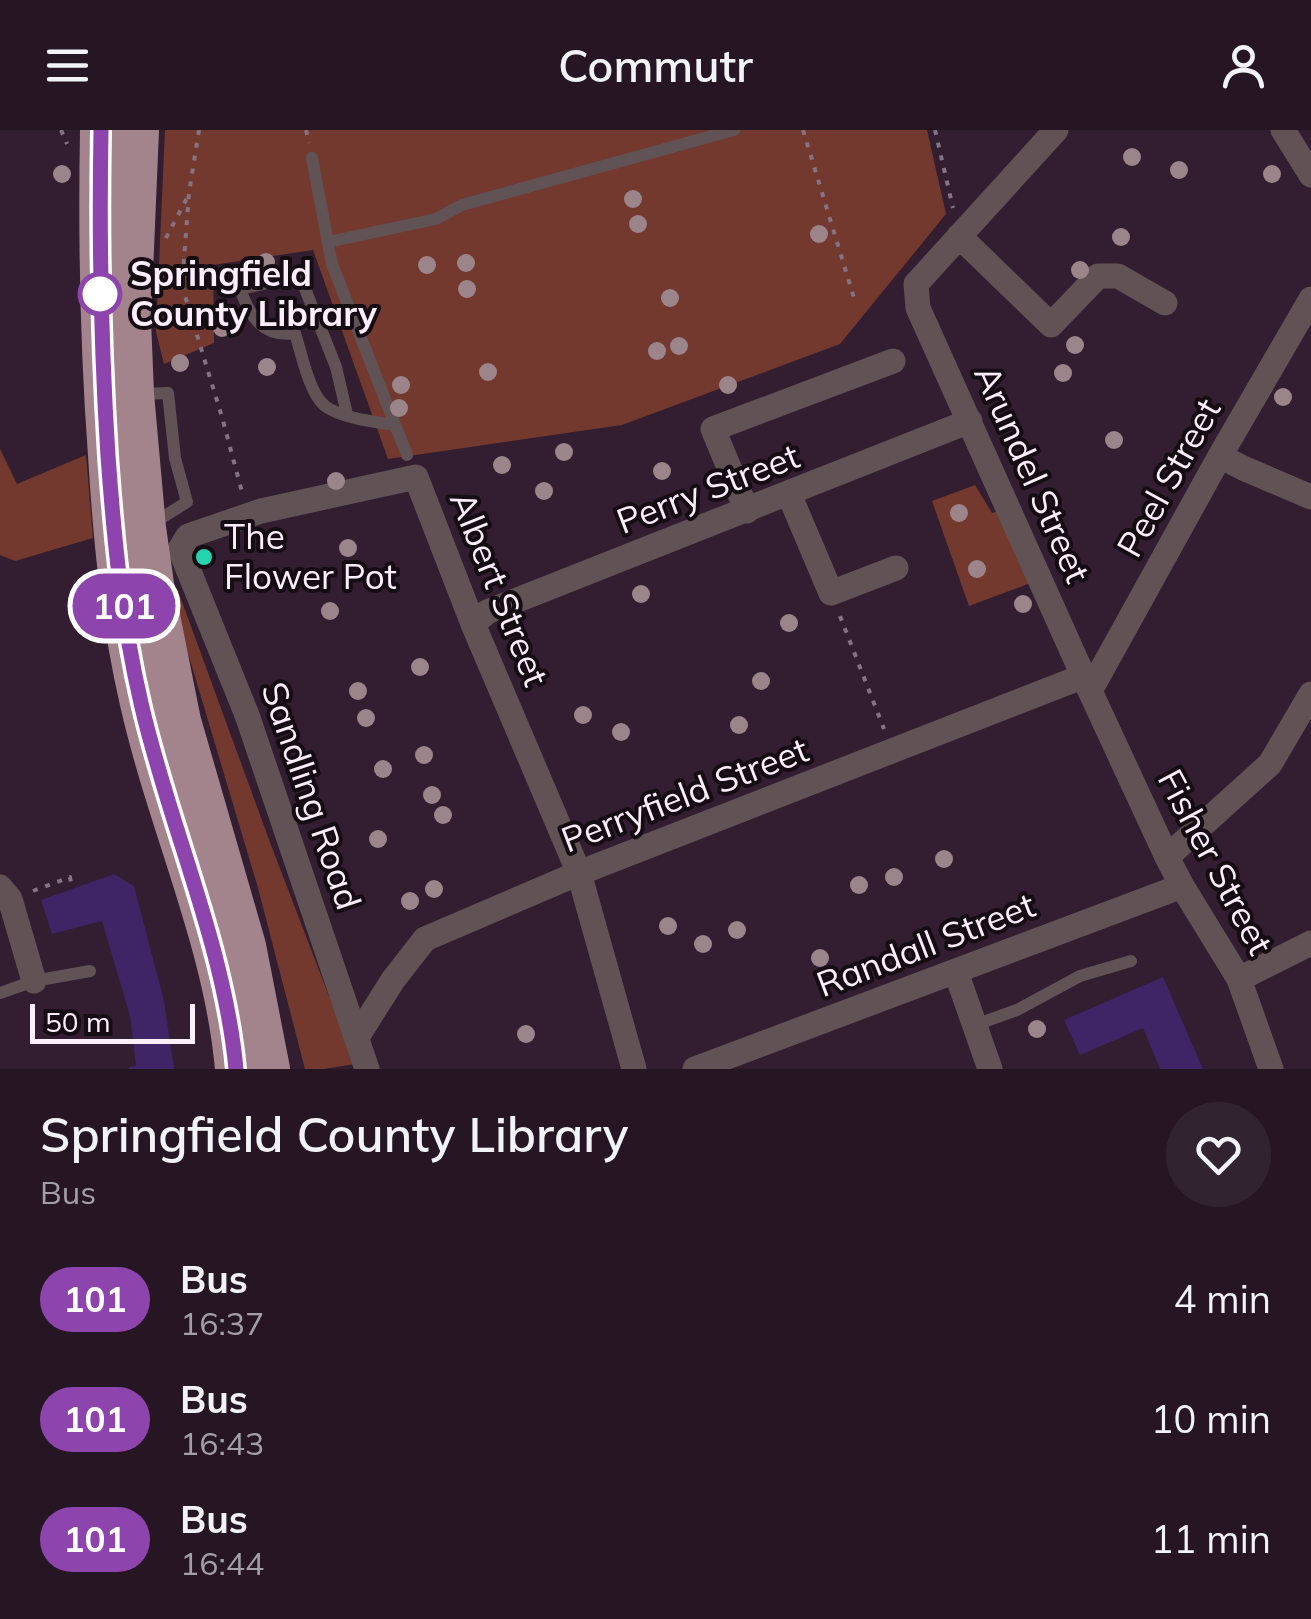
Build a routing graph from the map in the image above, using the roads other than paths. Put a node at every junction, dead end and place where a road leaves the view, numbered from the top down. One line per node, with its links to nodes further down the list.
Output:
1 (101, 130): 41 (highway)
2 (138, 130): 23 (highway)
3 (671, 130): 7 (lane)
4 (734, 130): 7 (lane)
5 (1056, 130): 10 (street)
6 (1283, 130): 9 (street)
7 (675, 146): 11 (lane)
8 (312, 158): 11 (lane)
9 (1311, 176)
10 (959, 236): 13 (street); 16 (street, Arundel Street)
11 (328, 242): 17 (lane)
12 (1311, 300): 18 (street, Peel Street)
13 (1165, 303)
14 (892, 361): 22 (street)
15 (347, 414): 15 (lane); 17 (lane)
16 (970, 421): 20 (street, Perry Street); 26 (street, Arundel Street)
17 (394, 424): 19 (lane)
18 (1220, 456): 21 (street); 26 (street, Peel Street)
19 (408, 463): 23 (street, Albert Street); 25 (street, Albert Street)
20 (790, 494): 22 (street, Perry Street); 24 (street)
21 (1311, 497)
22 (746, 511): 25 (street, Perry Street)
23 (162, 539): 40 (street, Sandling Road); 42 (highway)
24 (896, 568)
25 (473, 624): 29 (street, Albert Street)
26 (1087, 684): 28 (street, Fisher Street); 29 (street, Perryfield Street)
27 (1311, 694): 28 (street)
28 (1167, 857): 30 (street, Fisher Street)
29 (579, 874): 40 (street, Perryfield Street); 44 (street, Albert Street)
30 (1182, 886): 35 (street, Randall Street); 36 (street, Fisher Street)
31 (5, 893): 37 (street)
32 (1311, 943): 36 (street)
33 (1131, 961): 39 (lane)
34 (90, 971): 37 (lane)
35 (956, 972): 39 (street); 45 (street, Randall Street)
36 (1238, 979): 47 (street, Fisher Street)
37 (34, 981): 38 (lane)
38 (0, 993)
39 (975, 1025): 46 (street)
40 (357, 1037): 43 (street, Sandling Road)
41 (236, 1069)
42 (269, 1069)
43 (367, 1069)
44 (634, 1069)
45 (694, 1069)
46 (990, 1069)
47 (1271, 1069)

